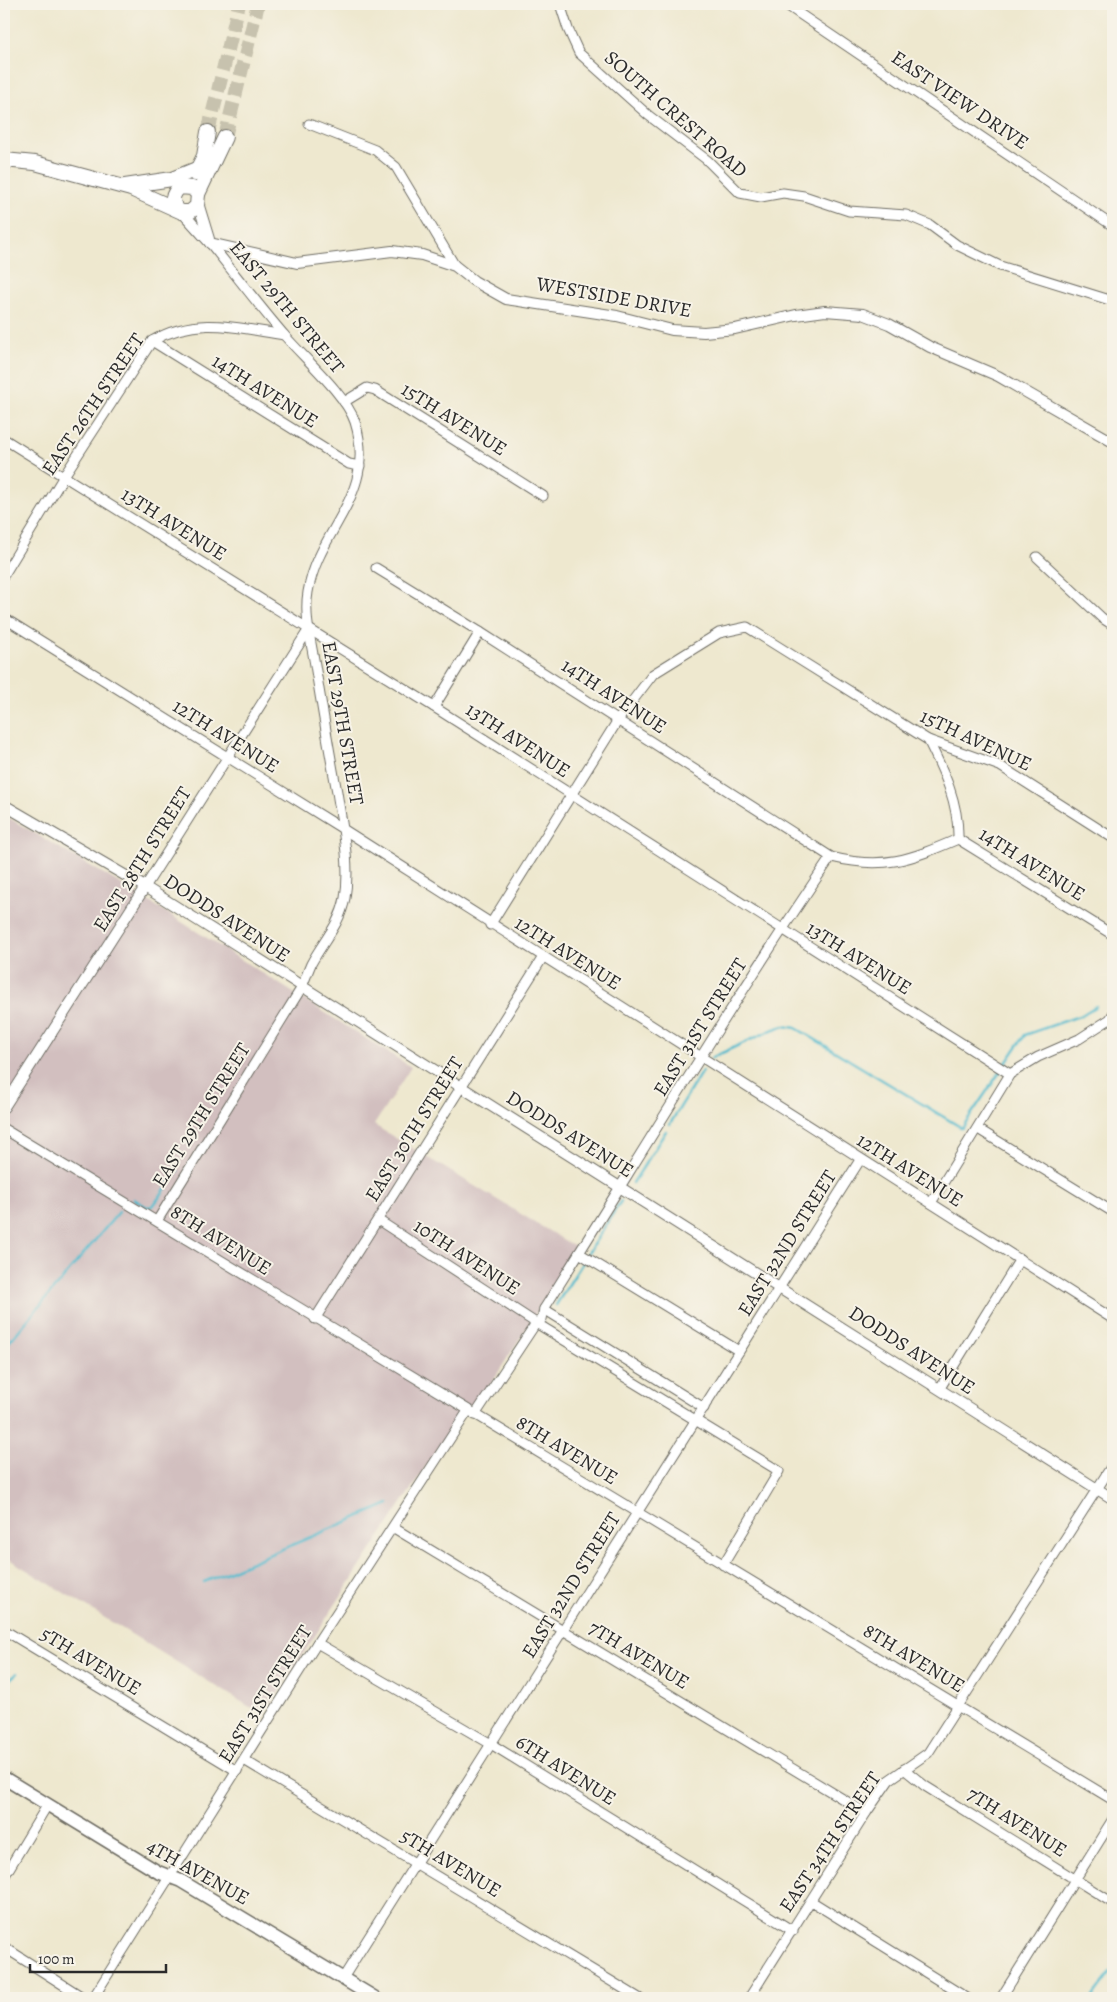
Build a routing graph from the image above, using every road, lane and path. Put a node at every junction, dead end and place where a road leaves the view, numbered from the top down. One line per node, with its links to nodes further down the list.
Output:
1 (560, 4): 15 (street, SOUTH CREST ROAD)
2 (785, 4): 12 (street, EAST VIEW DRIVE)
3 (309, 124): 14 (street)
4 (208, 132): 7 (main road)
5 (226, 137): 10 (main road)
6 (4, 160): 8 (main road)
7 (199, 168): 8 (main road); 9 (main road)
8 (126, 188): 9 (main road); 11 (main road)
9 (180, 188): 10 (main road); 11 (main road)
10 (198, 198): 11 (main road); 13 (street, EAST 29TH STREET)
11 (180, 211): 13 (street, EAST 29TH STREET)
12 (1113, 226)
13 (210, 243): 14 (street, WESTSIDE DRIVE); 16 (street, EAST 29TH STREET)
14 (455, 266): 20 (street, WESTSIDE DRIVE)
15 (1113, 301)
16 (284, 335): 17 (street, EAST 26TH STREET); 18 (street, EAST 29TH STREET)
17 (152, 341): 21 (street, 14TH AVENUE); 22 (street, EAST 26TH STREET)
18 (344, 402): 21 (street, EAST 29TH STREET); 23 (street, 15TH AVENUE)
19 (4, 439): 22 (street, 13TH AVENUE)
20 (1113, 442)
21 (360, 466): 29 (street, EAST 29TH STREET)
22 (64, 476): 26 (street, EAST 26TH STREET); 29 (street, 13TH AVENUE)
23 (543, 496)
24 (1037, 558): 28 (street)
25 (376, 568): 30 (street, 14TH AVENUE)
26 (4, 575)
27 (4, 618): 34 (street, 12TH AVENUE)
28 (1113, 625)
29 (309, 629): 31 (street, 13TH AVENUE); 34 (street, EAST 28TH STREET); 37 (street, EAST 29TH STREET)
30 (480, 632): 31 (street); 32 (street, 14TH AVENUE)
31 (434, 707): 35 (street, 13TH AVENUE)
32 (618, 720): 33 (street, 15TH AVENUE); 35 (street); 40 (street, 14TH AVENUE)
33 (928, 740): 38 (street, 15TH AVENUE); 39 (street)
34 (227, 757): 37 (street, 12TH AVENUE); 41 (street, EAST 28TH STREET)
35 (572, 795): 42 (street); 43 (street, 13TH AVENUE)
36 (4, 805): 41 (street, DODDS AVENUE)
37 (343, 829): 42 (street, 12TH AVENUE); 46 (street, EAST 29TH STREET)
38 (1113, 838)
39 (958, 839): 40 (street); 44 (street, 14TH AVENUE)
40 (831, 858): 43 (street, EAST 31ST STREET)
41 (145, 887): 46 (street, DODDS AVENUE); 51 (street, EAST 28TH STREET)
42 (490, 925): 45 (street, 12TH AVENUE)
43 (782, 929): 48 (street, EAST 31ST STREET); 49 (street, 13TH AVENUE)
44 (1113, 935)
45 (543, 958): 48 (street, 12TH AVENUE); 50 (street, EAST 30TH STREET)
46 (302, 986): 50 (street, DODDS AVENUE); 59 (street, EAST 29TH STREET)
47 (1112, 1018): 49 (street)
48 (702, 1058): 54 (street, 12TH AVENUE); 55 (street, EAST 31ST STREET)
49 (1010, 1074): 52 (street)
50 (462, 1086): 55 (street, DODDS AVENUE); 58 (street, EAST 30TH STREET)
51 (4, 1107)
52 (978, 1128): 56 (street); 57 (street)
53 (4, 1129): 59 (street, 8TH AVENUE)
54 (860, 1160): 56 (street, 12TH AVENUE); 62 (street, EAST 32ND STREET)
55 (620, 1186): 60 (street, EAST 31ST STREET); 62 (street, DODDS AVENUE)
56 (931, 1203): 61 (street, 12TH AVENUE)
57 (1113, 1212)
58 (378, 1220): 64 (street, EAST 30TH STREET); 66 (street, 10TH AVENUE)
59 (157, 1221): 64 (street, 8TH AVENUE)
60 (579, 1254): 63 (street, EAST 31ST STREET); 67 (street)
61 (1020, 1259): 65 (street, 12TH AVENUE); 68 (street)
62 (781, 1287): 67 (street, EAST 32ND STREET); 68 (street, DODDS AVENUE)
63 (544, 1309): 66 (street, EAST 31ST STREET); 69 (street)
64 (315, 1319): 70 (street, 8TH AVENUE)
65 (1113, 1319)
66 (536, 1323): 70 (street, EAST 31ST STREET); 71 (street, 10TH AVENUE)
67 (739, 1351): 69 (street, EAST 32ND STREET)
68 (940, 1388): 73 (street, DODDS AVENUE)
69 (704, 1408): 71 (street, EAST 32ND STREET)
70 (472, 1413): 75 (street, 8TH AVENUE); 76 (street, EAST 31ST STREET)
71 (696, 1420): 75 (street, EAST 32ND STREET); 77 (street)
72 (1113, 1464): 73 (street, EAST 34TH STREET)
73 (1098, 1489): 74 (street, DODDS AVENUE); 81 (street, EAST 34TH STREET)
74 (1113, 1499)
75 (638, 1513): 77 (street, 8TH AVENUE); 79 (street, EAST 32ND STREET)
76 (394, 1528): 79 (street, 7TH AVENUE); 80 (street, EAST 31ST STREET)
77 (723, 1565): 81 (street, 8TH AVENUE)
78 (4, 1630): 85 (street, 5TH AVENUE)
79 (564, 1630): 82 (street, EAST 32ND STREET); 89 (street, 7TH AVENUE)
80 (318, 1643): 82 (street, 6TH AVENUE); 83 (street, EAST 31ST STREET)
81 (959, 1705): 84 (street, EAST 34TH STREET); 87 (street, 8TH AVENUE)
82 (490, 1744): 91 (street, EAST 32ND STREET); 97 (street, 6TH AVENUE)
83 (244, 1760): 85 (street, EAST 31ST STREET); 91 (street, 5TH AVENUE)
84 (904, 1769): 89 (street, EAST 34TH STREET); 94 (street, 7TH AVENUE)
85 (237, 1771): 92 (street, EAST 31ST STREET)
86 (4, 1778): 88 (main road, 4TH AVENUE)
87 (1113, 1800)
88 (48, 1804): 92 (main road, 4TH AVENUE); 93 (street)
89 (866, 1812): 95 (street, EAST 34TH STREET)
90 (1113, 1819): 94 (street)
91 (415, 1862): 99 (street, EAST 32ND STREET); 104 (street, 5TH AVENUE)
92 (169, 1876): 99 (main road, 4TH AVENUE); 100 (street, EAST 31ST STREET)
93 (4, 1877)
94 (1076, 1879): 96 (street, 7TH AVENUE); 107 (street)
95 (812, 1901): 97 (street, EAST 34TH STREET); 106 (street)
96 (1113, 1903)
97 (793, 1931): 105 (street, EAST 34TH STREET)
98 (4, 1948): 101 (street)
99 (343, 1978): 103 (main road, 4TH AVENUE)
100 (95, 1996): 102 (street)
101 (84, 1998)
102 (105, 1998)
103 (375, 1998)
104 (639, 1998)
105 (750, 1998)
106 (967, 1998)
107 (1001, 1998)

